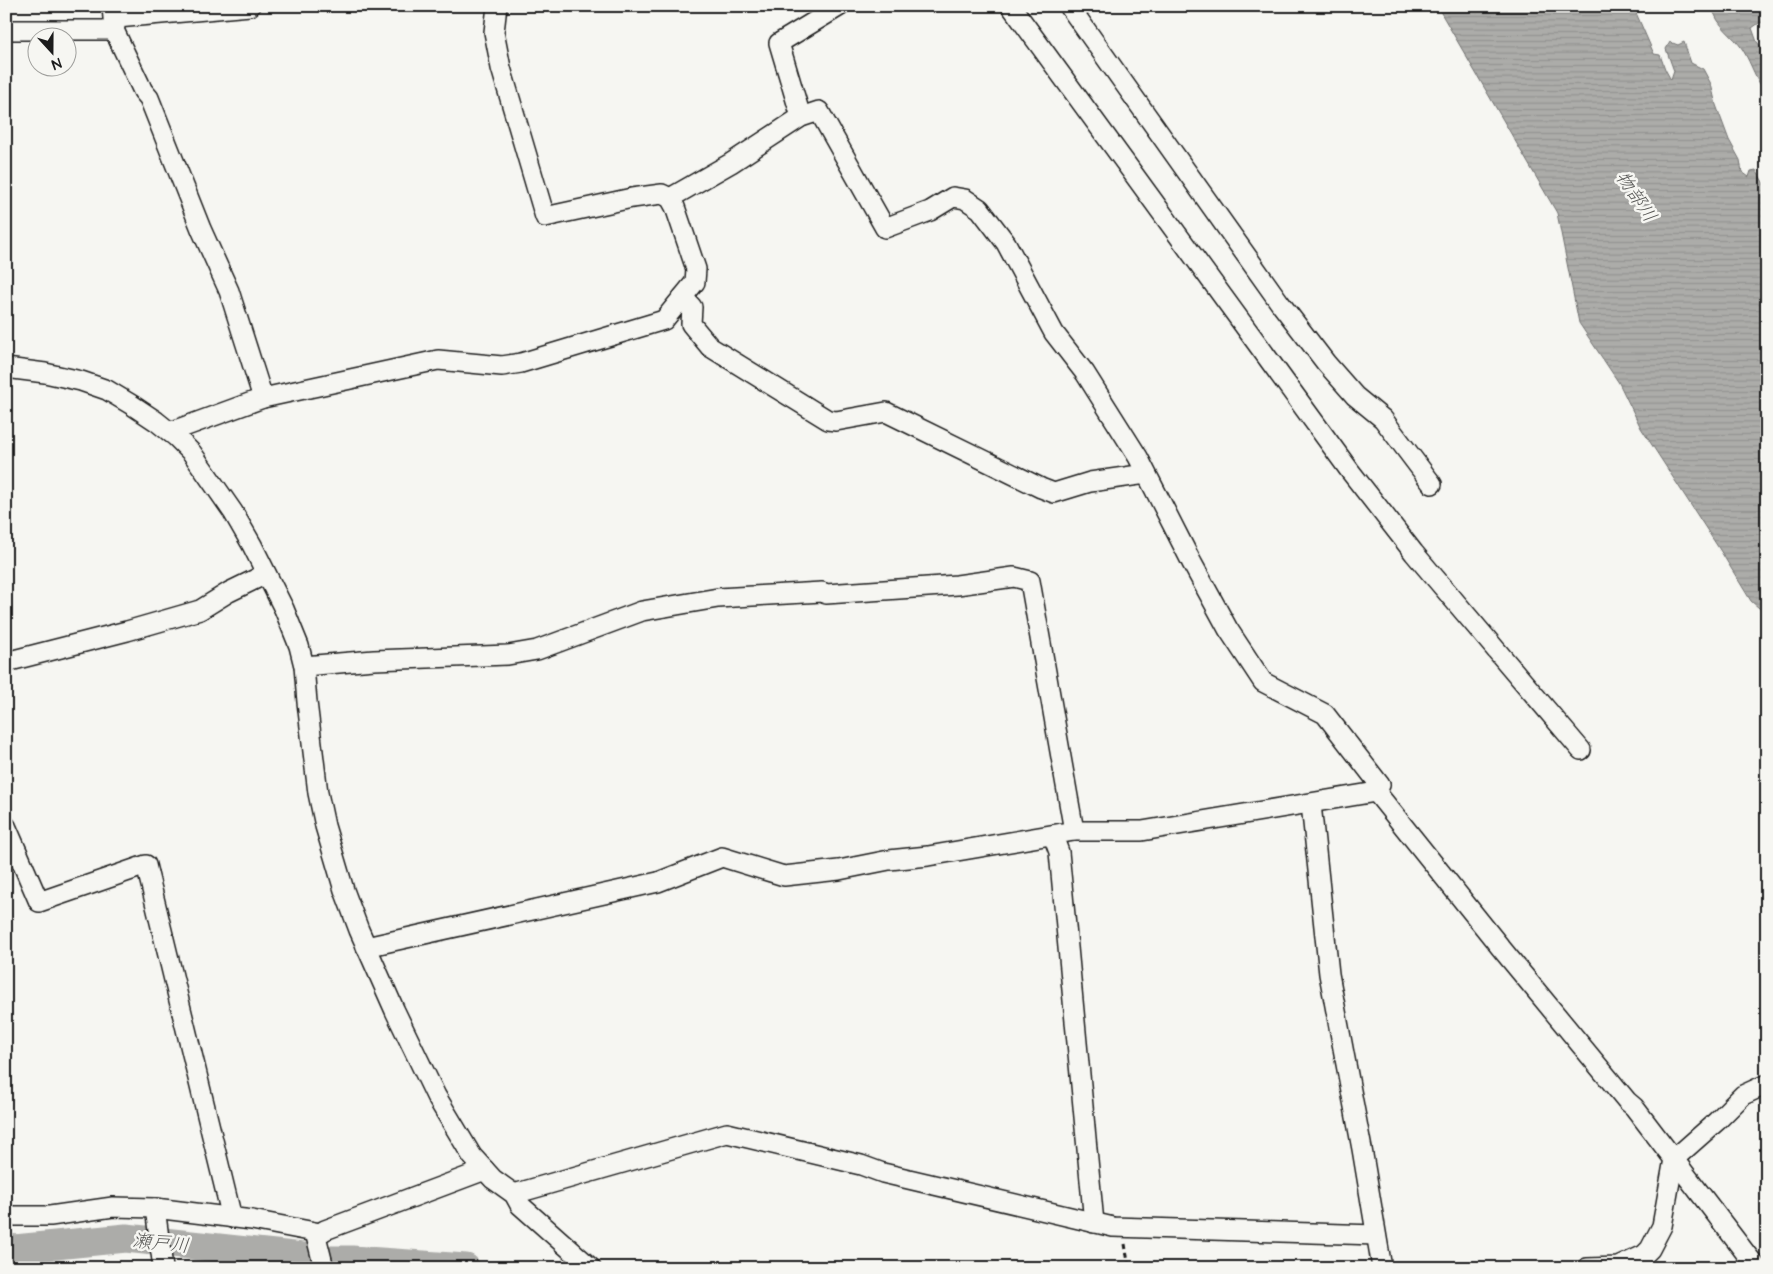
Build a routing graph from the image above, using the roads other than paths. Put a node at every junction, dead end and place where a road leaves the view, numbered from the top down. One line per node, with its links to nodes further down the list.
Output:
1 (112, 6): 8 (street)
2 (250, 6): 8 (street)
3 (496, 6): 10 (street)
4 (840, 6): 9 (street)
5 (1011, 6): 20 (street)
6 (1069, 6): 16 (street)
7 (6, 30): 8 (street)
8 (114, 30): 13 (street)
9 (801, 116): 10 (street); 15 (street)
10 (670, 198): 11 (street)
11 (683, 298): 13 (street); 15 (street)
12 (6, 368): 14 (street)
13 (264, 398): 14 (street)
14 (170, 432): 17 (street)
15 (1146, 474): 21 (street)
16 (1432, 484)
17 (266, 574): 18 (street); 19 (street)
18 (6, 662)
19 (304, 666): 24 (street); 26 (street)
20 (1581, 750)
21 (1376, 792): 22 (street); 28 (street)
22 (1311, 804): 24 (street); 36 (street)
23 (6, 826): 33 (street)
24 (1074, 831): 25 (street)
25 (1053, 836): 26 (street); 34 (street)
26 (366, 947): 29 (street)
27 (1767, 1084): 28 (street)
28 (1674, 1159): 41 (street); 42 (street)
29 (485, 1170): 30 (street); 35 (street)
30 (514, 1194): 34 (street); 39 (street)
31 (155, 1208): 32 (street); 33 (street); 37 (street)
32 (6, 1216)
33 (232, 1218): 35 (street)
34 (1094, 1223): 36 (street)
35 (320, 1233): 38 (street)
36 (1376, 1235): 40 (street)
37 (163, 1268)
38 (324, 1268)
39 (591, 1268)
40 (1382, 1268)
41 (1587, 1268)
42 (1757, 1268)

